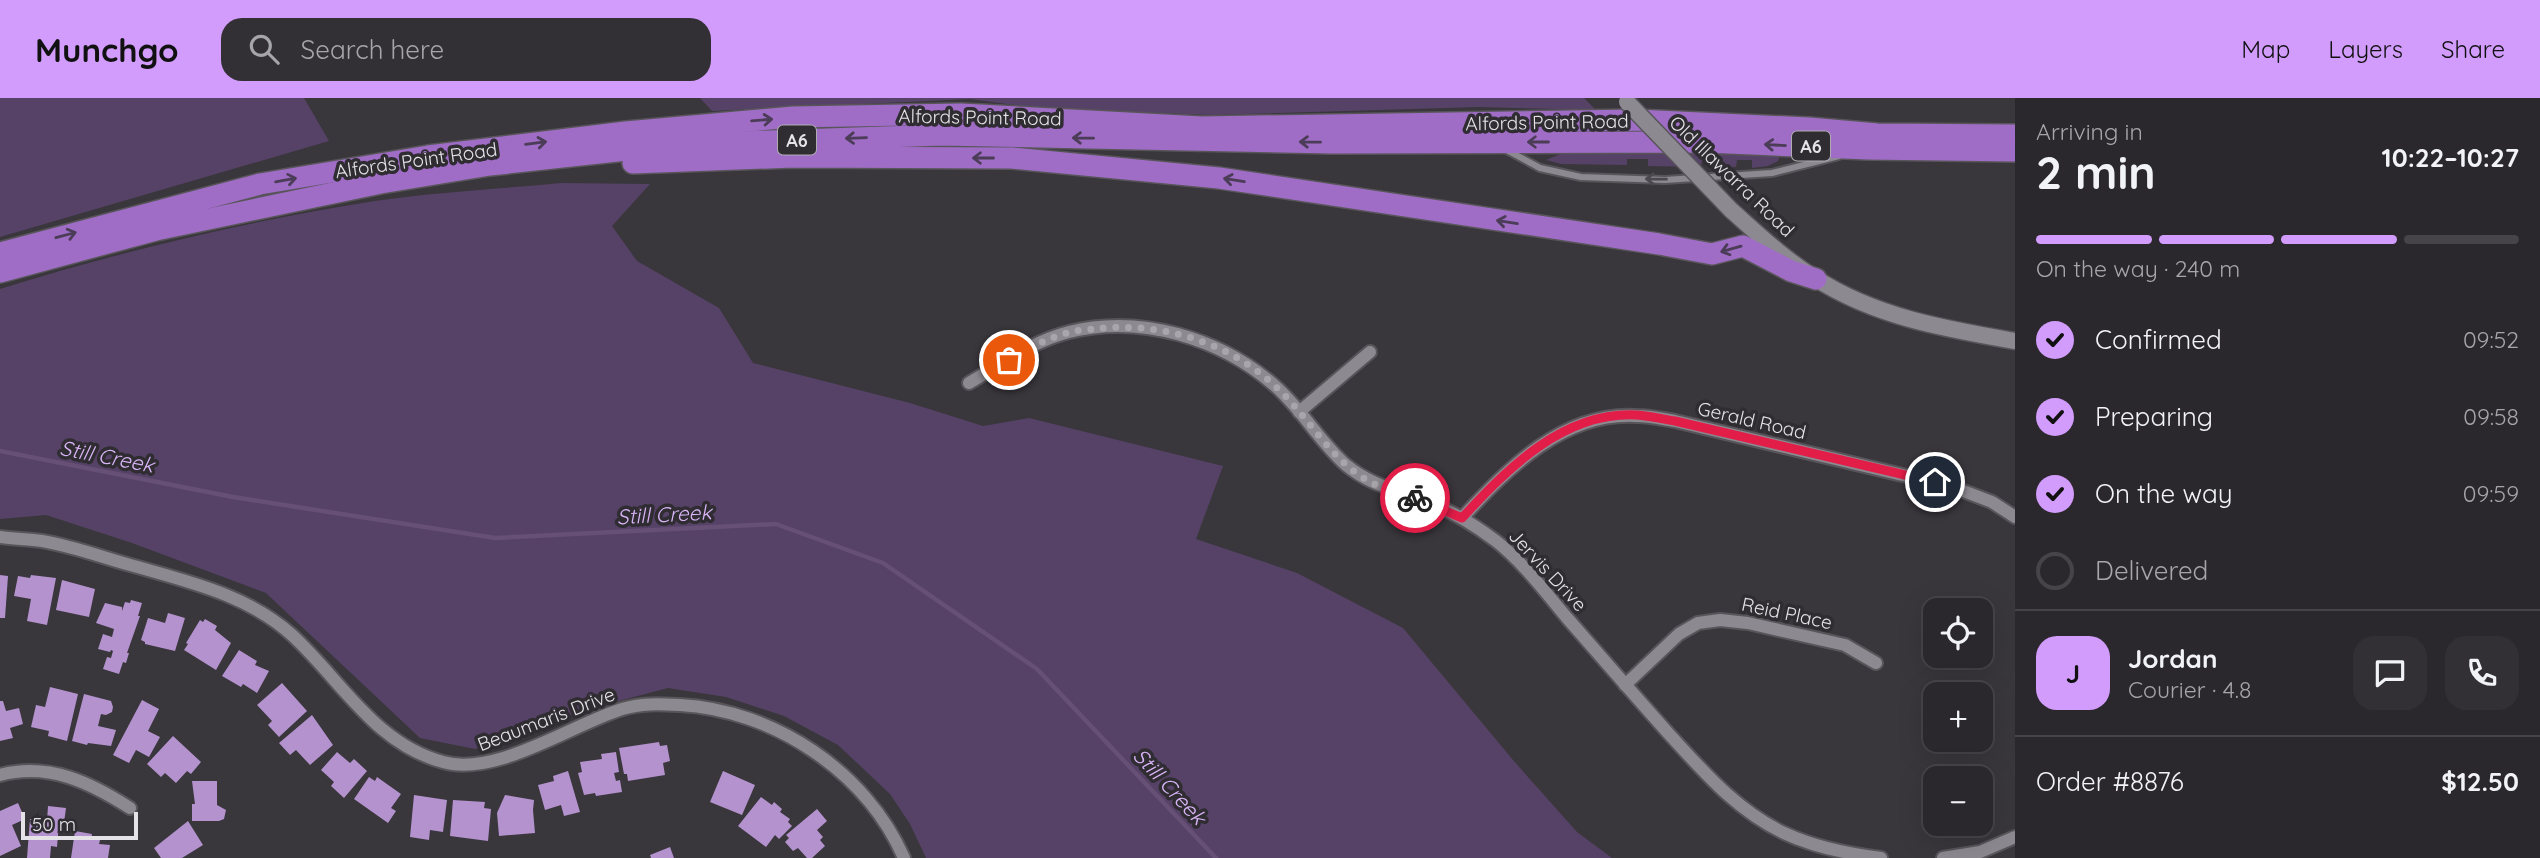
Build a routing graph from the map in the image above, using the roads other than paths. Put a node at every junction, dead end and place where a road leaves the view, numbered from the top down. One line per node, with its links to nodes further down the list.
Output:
1 (1625, 100): 9 (street, Old Illawarra Road, bridge)
2 (2015, 135): 7 (highway, Alfords Point Road / A6, one-way to 2)
3 (1490, 142): 4 (highway, Alfords Point Road / A6, one-way to 3); 4 (lane, one-way to 3); 6 (highway, Alfords Point Road / A6, one-way to 6)
4 (1868, 149): 5 (highway, Alfords Point Road / A6)
5 (2015, 151)
6 (546, 160): 8 (highway, Alfords Point Road / A6); 9 (highway, A6, one-way to 6)
7 (0, 253)
8 (0, 272)
9 (1816, 279): 10 (street, Old Illawarra Road)
10 (2015, 341)
11 (1370, 352): 13 (street)
12 (969, 383): 13 (street, Jervis Drive)
13 (1299, 412): 15 (street, Jervis Drive)
14 (2015, 517): 15 (street, Gerald Road)
15 (1462, 518): 18 (street, Jervis Drive)
16 (0, 537): 22 (street, Beaumaris Drive)
17 (1876, 663): 18 (street, Reid Place)
18 (1625, 685): 23 (street, Jervis Drive)
19 (0, 775): 20 (street)
20 (130, 808)
21 (2015, 837): 24 (street)
22 (904, 858)
23 (1881, 858)
24 (1943, 858)

